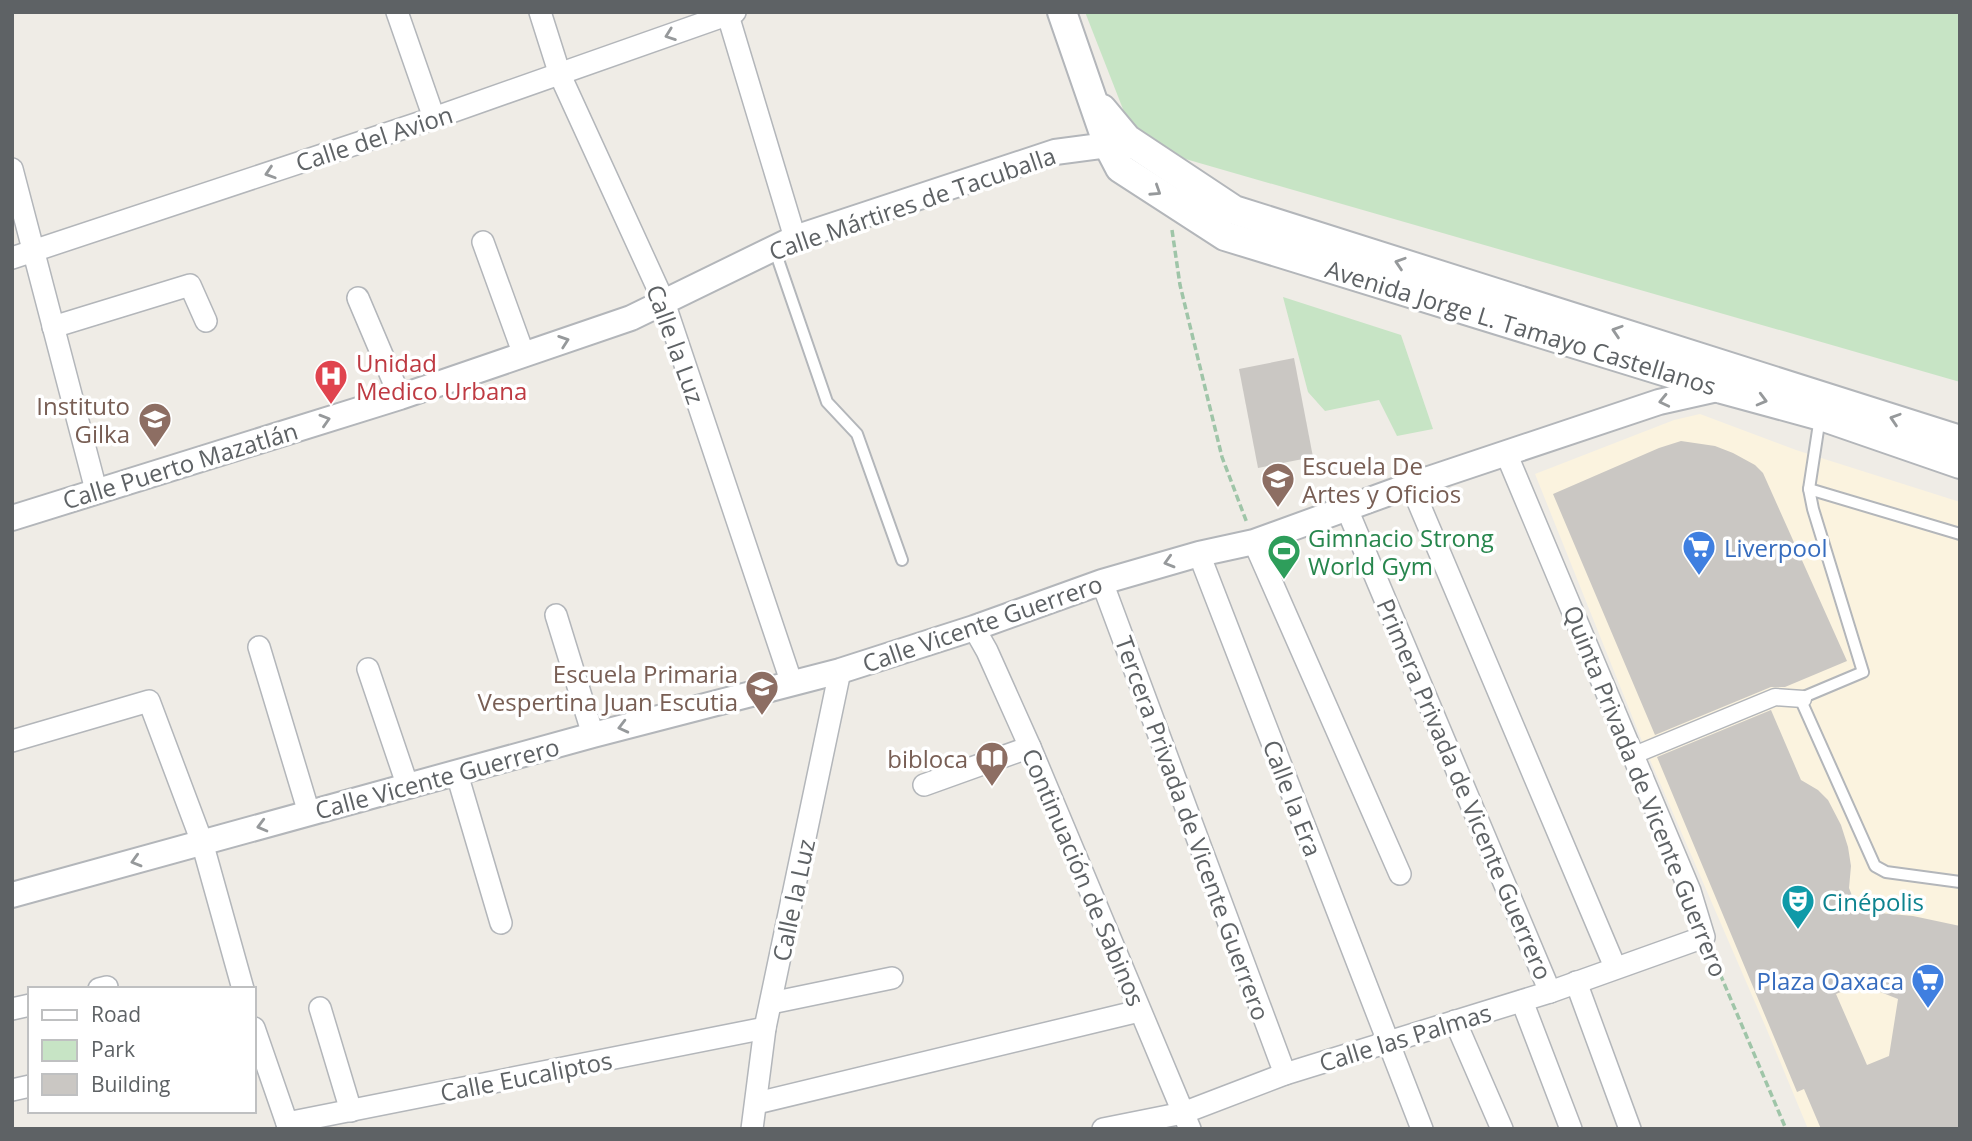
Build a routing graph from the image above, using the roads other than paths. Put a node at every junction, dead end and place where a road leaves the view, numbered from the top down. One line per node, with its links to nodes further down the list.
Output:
1 (397, 12): 6 (street)
2 (540, 12): 5 (street, Calle la Luz)
3 (1062, 12): 7 (main road)
4 (730, 13): 5 (street, Calle del Avion, one-way to 5); 10 (street)
5 (560, 75): 6 (street, Calle del Avion); 15 (street, Calle la Luz)
6 (434, 118): 11 (street, Calle del Avion, one-way to 11)
7 (1118, 142): 10 (street, Calle Mártires de Tacuballa); 13 (main road, Avenida Jorge L. Tamayo Castellanos, one-way to 7); 13 (main road, Avenida Jorge L. Tamayo Castellanos, one-way to 13)
8 (12, 169): 11 (street)
9 (484, 242): 18 (street)
10 (784, 243): 15 (street, Calle Mártires de Tacuballa); 34 (lane)
11 (34, 251): 12 (street, Calle del Avion); 17 (street)
12 (12, 258)
13 (1445, 291): 19 (main road, Avenida Jorge L. Tamayo Castellanos, one-way to 13); 20 (main road, Avenida Jorge L. Tamayo Castellanos)
14 (358, 298): 21 (street)
15 (664, 302): 18 (street, Calle Puerto Mazatlán, one-way to 15); 41 (street, Calle la Luz)
16 (206, 321): 17 (street)
17 (53, 327): 28 (street)
18 (524, 355): 21 (street, Calle Puerto Mazatlán)
19 (1752, 374): 20 (street, Calle Vicente Guerrero); 22 (main road, Avenida Jorge L. Tamayo Castellanos)
20 (1722, 389): 22 (main road, Avenida Jorge L. Tamayo Castellanos, one-way to 22); 24 (street, Calle Vicente Guerrero, one-way to 24)
21 (400, 397): 28 (street, Calle Puerto Mazatlán, one-way to 21)
22 (1822, 406): 23 (main road, Avenida Jorge L. Tamayo Castellanos, one-way to 22); 25 (main road, Avenida Jorge L. Tamayo Castellanos); 27 (lane)
23 (1960, 440)
24 (1506, 453): 26 (street, Calle Vicente Guerrero); 46 (street, Quinta Privada de Vicente Guerrero)
25 (1960, 464)
26 (1411, 485): 29 (street, Calle Vicente Guerrero); 57 (street)
27 (1809, 489): 31 (lane); 42 (lane)
28 (96, 490): 30 (street, Calle Puerto Mazatlán)
29 (1346, 509): 32 (street, Calle Vicente Guerrero); 61 (street, Primera Privada de Vicente Guerrero)
30 (12, 517)
31 (1960, 534)
32 (1254, 542): 33 (street, Calle Vicente Guerrero); 52 (street)
33 (1199, 554): 35 (street, Calle Vicente Guerrero, one-way to 35); 69 (street, Calle la Era)
34 (902, 560)
35 (1102, 582): 37 (street, Calle Vicente Guerrero); 70 (street, Tercera Privada de Vicente Guerrero)
36 (556, 615): 43 (street)
37 (974, 628): 40 (street, Calle Vicente Guerrero); 45 (street, Continuación de Sabinos)
38 (258, 647): 50 (street)
39 (368, 668): 49 (street)
40 (840, 671): 41 (street, Calle Vicente Guerrero); 63 (street, Calle la Luz)
41 (792, 684): 43 (street, Calle Vicente Guerrero, one-way to 43)
42 (1802, 699): 46 (street); 53 (lane)
43 (593, 735): 47 (street, Calle Vicente Guerrero)
44 (12, 741): 51 (street)
45 (1030, 747): 48 (street); 65 (street, Continuación de Sabinos)
46 (1632, 756): 56 (street, Quinta Privada de Vicente Guerrero)
47 (457, 774): 49 (street, Calle Vicente Guerrero); 55 (street)
48 (924, 785)
49 (408, 787): 50 (street, Calle Vicente Guerrero)
50 (309, 813): 51 (street, Calle Vicente Guerrero, one-way to 51)
51 (202, 842): 54 (street, Calle Vicente Guerrero, one-way to 54); 60 (street)
52 (1400, 874)
53 (1960, 882)
54 (12, 895)
55 (501, 923)
56 (1704, 937): 57 (street, Calle las Palmas)
57 (1615, 967): 59 (street, Calle las Palmas)
58 (892, 978): 63 (street)
59 (1576, 982): 61 (street, Calle las Palmas); 80 (street)
60 (242, 987)
61 (1550, 992): 62 (street, Calle las Palmas)
62 (1522, 1000): 66 (street, Calle las Palmas); 79 (street)
63 (771, 1003): 67 (street, Calle la Luz)
64 (320, 1009): 72 (street)
65 (1139, 1011): 71 (street); 73 (street, Continuación de Sabinos)
66 (1455, 1021): 69 (street, Calle las Palmas); 78 (street)
67 (765, 1028): 71 (street, Calle la Luz); 72 (street, Calle Eucaliptos)
68 (256, 1038): 74 (street)
69 (1387, 1043): 70 (street, Calle las Palmas); 77 (street, Calle la Era)
70 (1285, 1074): 73 (street, Calle las Palmas)
71 (757, 1103): 75 (street, Calle la Luz)
72 (351, 1111): 74 (street, Calle Eucaliptos)
73 (1186, 1121): 76 (street, Calle las Palmas)
74 (288, 1126)
75 (752, 1129)
76 (1103, 1129)
77 (1422, 1129)
78 (1502, 1129)
79 (1571, 1129)
80 (1630, 1129)

